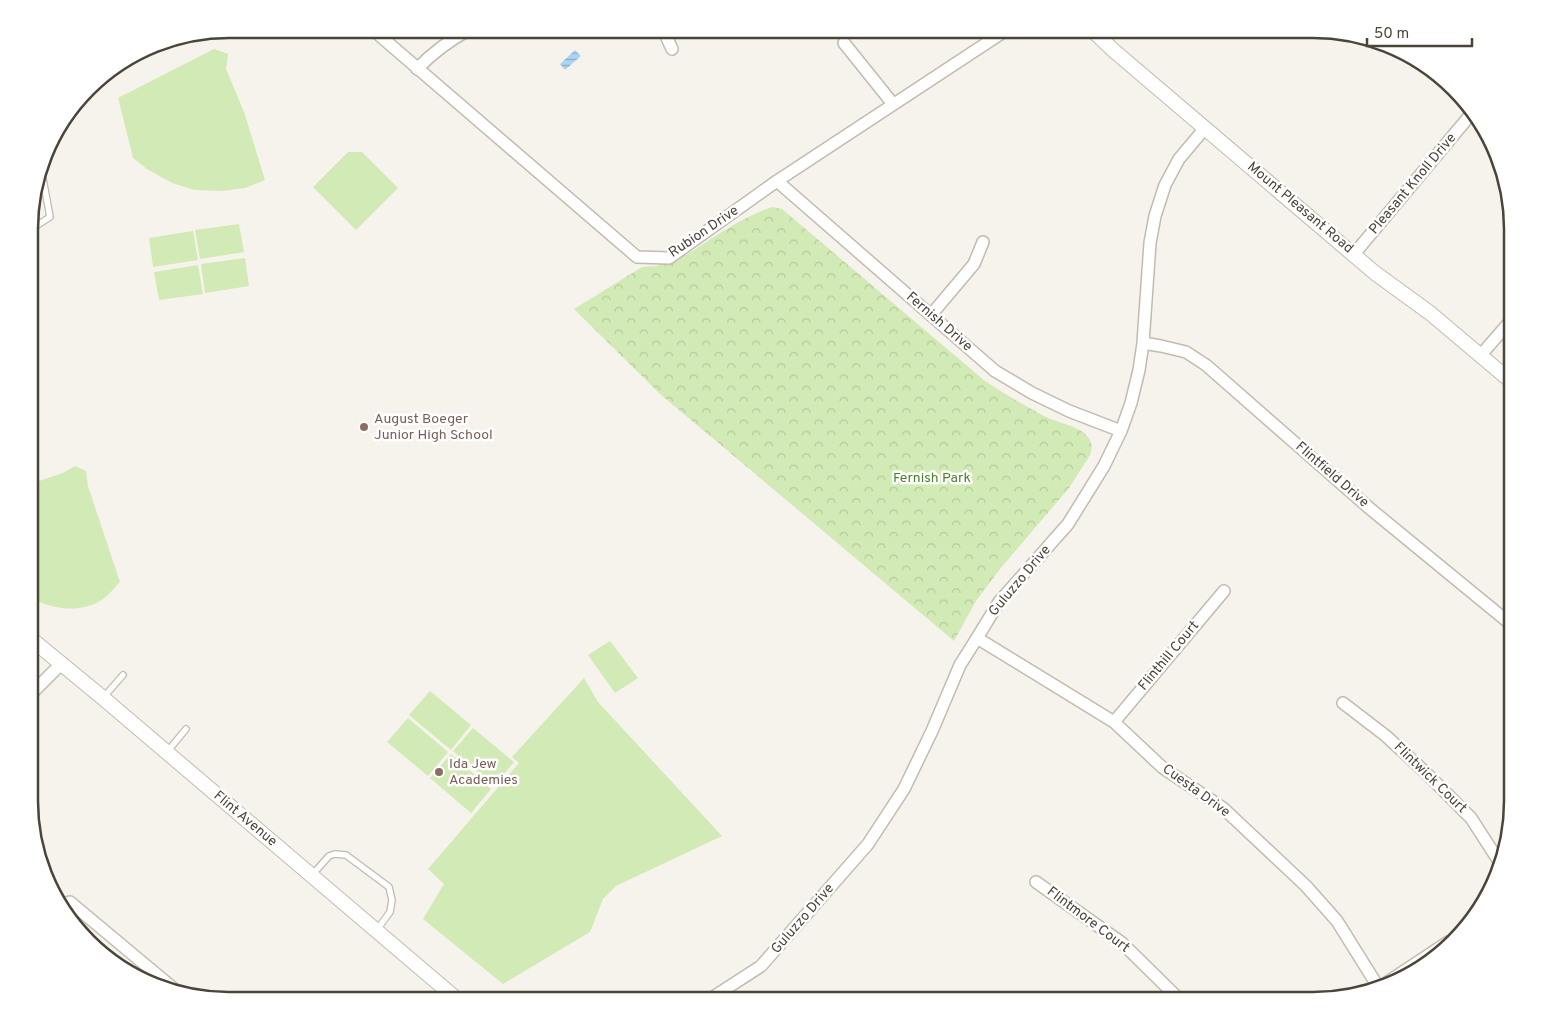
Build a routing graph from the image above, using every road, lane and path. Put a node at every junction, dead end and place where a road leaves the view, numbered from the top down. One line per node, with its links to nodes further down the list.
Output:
1 (381, 37): 8 (street, Rubion Drive)
2 (456, 37): 8 (street)
3 (667, 37): 7 (street)
4 (996, 37): 9 (street, Rubion Drive)
5 (1099, 37): 11 (street, Mount Pleasant Road)
6 (844, 43): 9 (street)
7 (672, 49)
8 (418, 69): 13 (street, Rubion Drive)
9 (893, 104): 13 (street, Rubion Drive)
10 (1469, 117): 16 (street, Pleasant Knoll Drive)
11 (1205, 128): 16 (street, Mount Pleasant Road); 19 (street, Guluzzo Drive)
12 (43, 181): 14 (lane)
13 (777, 181): 17 (street, Fernish Drive)
14 (38, 225)
15 (983, 242): 17 (street)
16 (1354, 254): 20 (street, Mount Pleasant Road)
17 (931, 315): 22 (street, Fernish Drive)
18 (1504, 328): 20 (street)
19 (1143, 343): 22 (street, Guluzzo Drive); 24 (street, Flintfield Drive)
20 (1480, 356): 21 (street, Mount Pleasant Road)
21 (1504, 376)
22 (1121, 431): 25 (street, Guluzzo Drive)
23 (1224, 591): 32 (street, Flinthill Court)
24 (1504, 619)
25 (977, 638): 32 (street, Cuesta Drive); 43 (street, Guluzzo Drive)
26 (38, 645): 27 (street, Flint Avenue)
27 (61, 664): 29 (street); 30 (street, Flint Avenue)
28 (123, 675): 30 (lane)
29 (38, 687)
30 (103, 698): 34 (street, Flint Avenue)
31 (1343, 703): 35 (street, Flintwick Court)
32 (1114, 722): 41 (street, Cuesta Drive)
33 (186, 729): 34 (lane)
34 (167, 752): 36 (street, Flint Avenue)
35 (1496, 857)
36 (312, 875): 39 (street, Flint Avenue); 39 (lane)
37 (1036, 882): 44 (street, Flintmore Court)
38 (67, 903): 40 (street)
39 (376, 930): 42 (street, Flint Avenue)
40 (165, 981)
41 (1375, 982)
42 (450, 993)
43 (719, 993)
44 (1173, 993)

